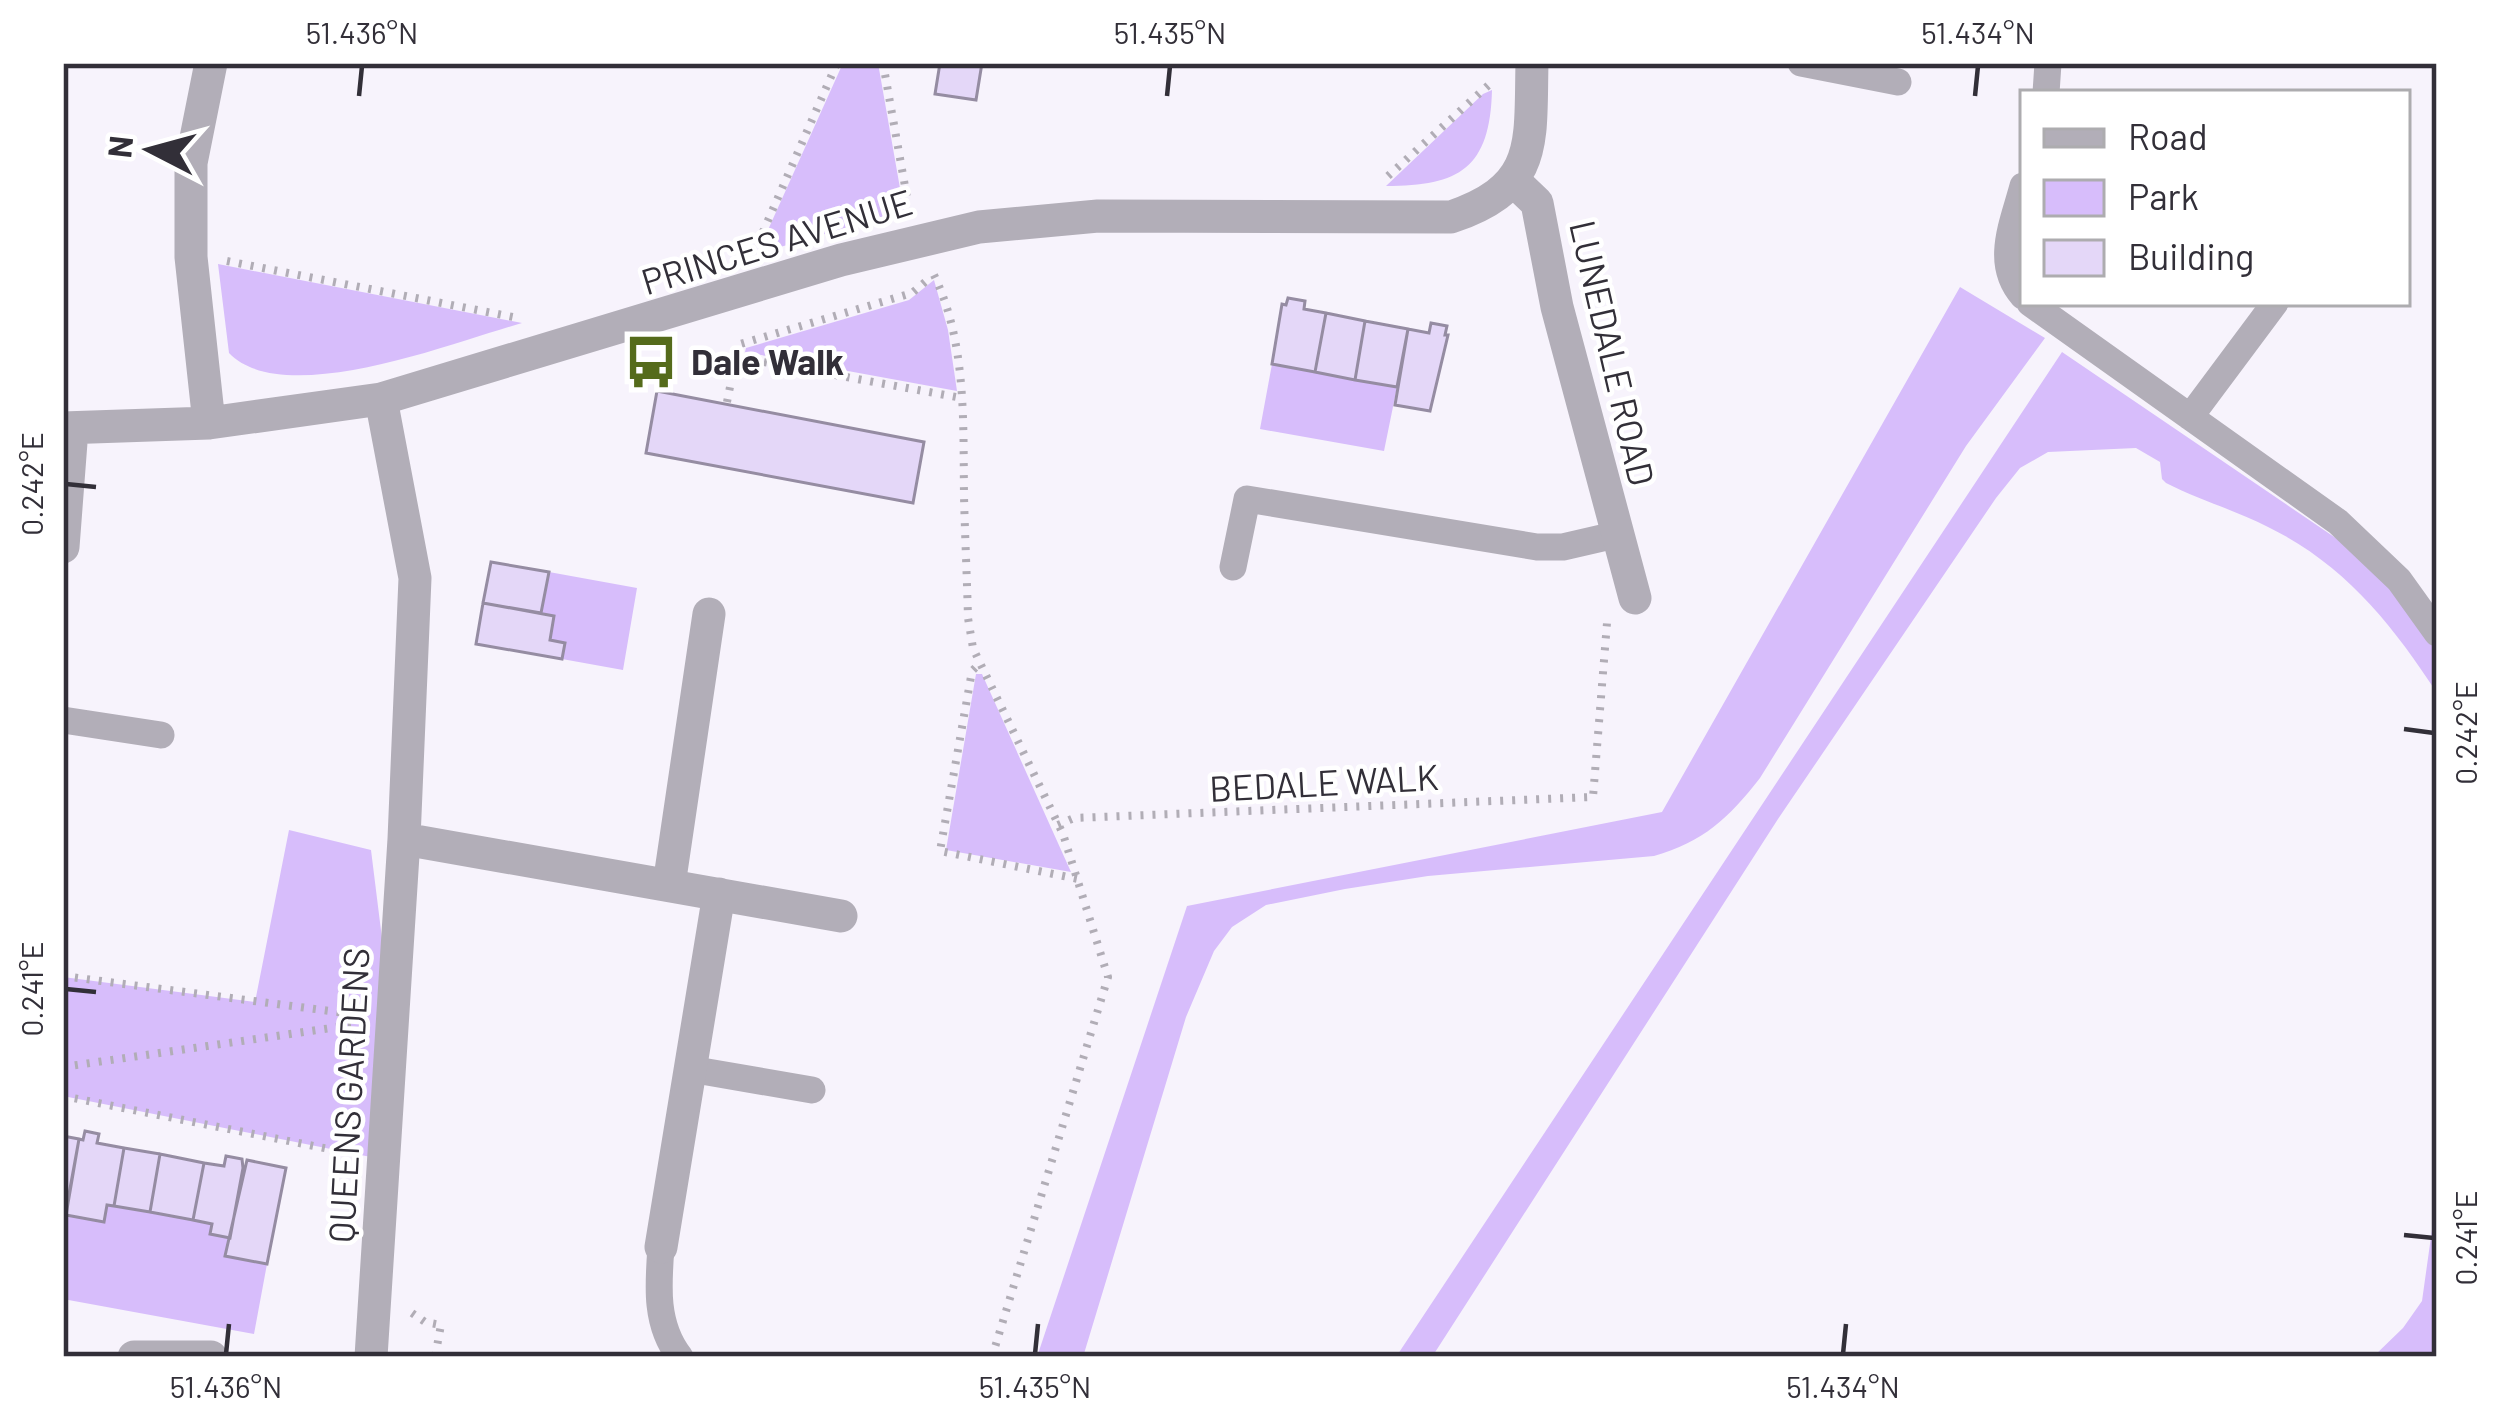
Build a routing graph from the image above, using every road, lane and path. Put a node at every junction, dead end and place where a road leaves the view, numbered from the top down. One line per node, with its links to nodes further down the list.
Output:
1 (211, 63): 23 (street)
2 (837, 63): 13 (path)
3 (883, 63): 11 (path)
4 (1532, 63): 8 (street)
5 (1801, 63): 7 (lane)
6 (1498, 80): 9 (path)
7 (1898, 82)
8 (1514, 181): 11 (street, PRINCES AVENUE); 25 (street, LUNEDALE ROAD)
9 (1380, 186)
10 (2020, 199): 14 (lane)
11 (916, 239): 13 (street, PRINCES AVENUE)
12 (214, 258): 17 (path)
13 (761, 284): 20 (street, PRINCES AVENUE)
14 (2020, 292)
15 (2034, 306): 22 (lane)
16 (2273, 306): 22 (lane)
17 (524, 319)
18 (736, 357): 19 (path); 19 (path); 21 (path)
19 (962, 398): 31 (path)
20 (381, 399): 23 (street, PRINCES AVENUE); 35 (street, QUEENS GARDENS)
21 (727, 402)
22 (2190, 417): 30 (lane)
23 (208, 423): 24 (street, PRINCES AVENUE)
24 (68, 429): 26 (street)
25 (1615, 535): 27 (lane); 28 (street, LUNEDALE ROAD)
26 (63, 547)
27 (1233, 567)
28 (1620, 605): 34 (path, BEDALE WALK)
29 (709, 614): 37 (street)
30 (2437, 633)
31 (980, 663): 34 (path); 36 (path)
32 (63, 720): 33 (lane)
33 (161, 735)
34 (1058, 825): 36 (path)
35 (404, 838): 37 (street); 41 (street, QUEENS GARDENS)
36 (1078, 879): 54 (path)
37 (669, 885): 38 (street)
38 (719, 894): 39 (street); 43 (street)
39 (842, 916)
40 (63, 976): 41 (path)
41 (392, 1019): 42 (path); 46 (street, QUEENS GARDENS)
42 (63, 1067)
43 (690, 1069): 44 (lane); 47 (street)
44 (812, 1090)
45 (63, 1096): 46 (path)
46 (386, 1160): 51 (street, QUEENS GARDENS)
47 (661, 1247): 53 (lane)
48 (404, 1305): 52 (path)
49 (134, 1357): 50 (street)
50 (211, 1357)
51 (371, 1357)
52 (435, 1357)
53 (680, 1357)
54 (992, 1357)

